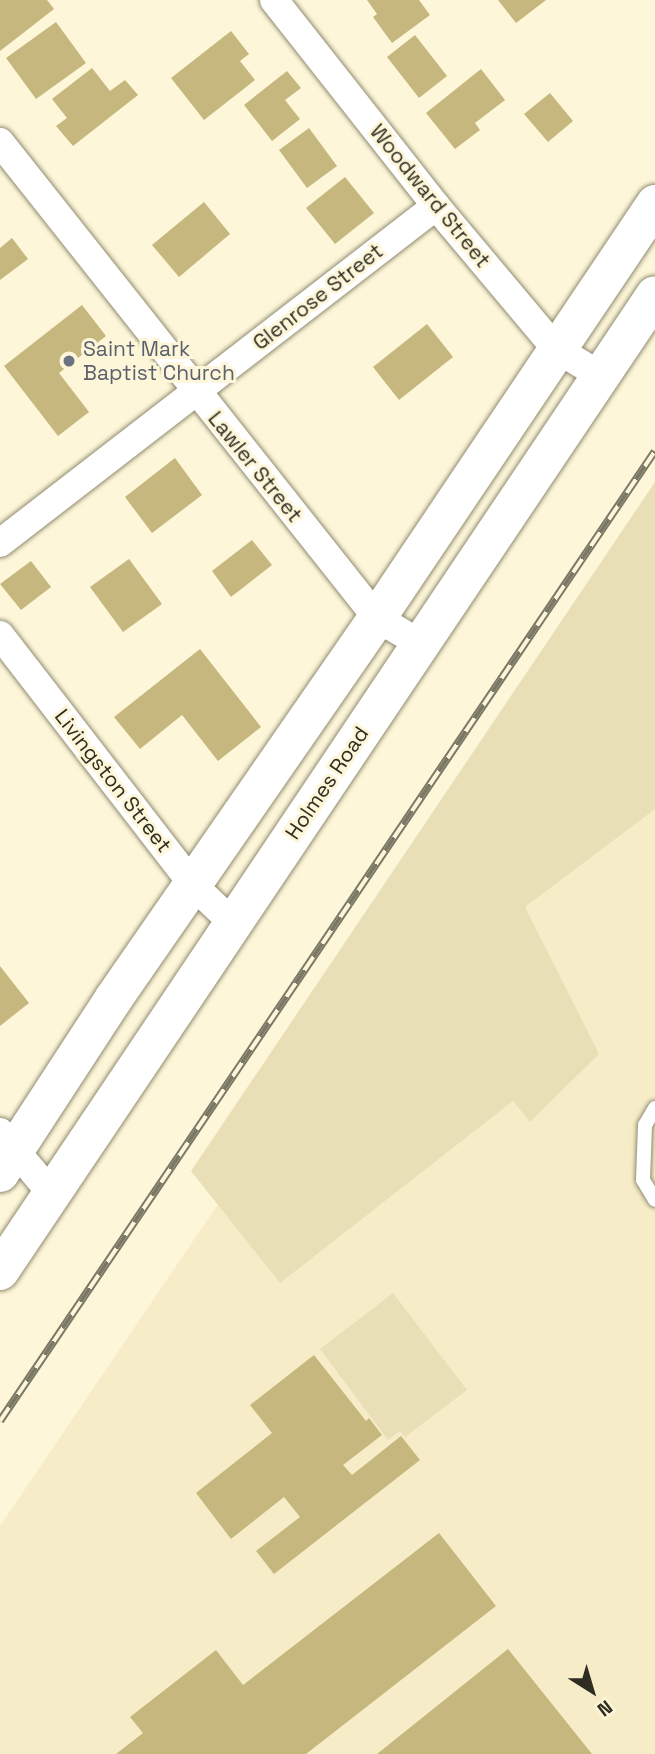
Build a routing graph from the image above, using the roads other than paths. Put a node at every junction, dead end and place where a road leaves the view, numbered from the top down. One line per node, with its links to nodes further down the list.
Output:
1 (274, 0): 4 (street, Woodward Street)
2 (0, 142): 8 (street, Lawler Street)
3 (655, 204): 6 (main road)
4 (436, 206): 6 (street, Woodward Street); 8 (street, Glenrose Street)
5 (655, 295): 7 (main road, Holmes Road)
6 (555, 348): 7 (street, Woodward Street); 10 (main road)
7 (601, 376): 12 (main road, Holmes Road)
8 (195, 392): 9 (street, Glenrose Street); 10 (street, Lawler Street)
9 (0, 543)
10 (377, 618): 12 (street, Lawler Street); 13 (main road)
11 (0, 635): 13 (street, Livingston Street)
12 (421, 644): 14 (main road, Holmes Road)
13 (193, 885): 14 (street, Livingston Street); 16 (main road)
14 (232, 922): 17 (main road, Holmes Road)
15 (655, 1108): 18 (lane)
16 (5, 1152): 17 (street)
17 (51, 1193): 19 (main road, Holmes Road)
18 (655, 1200)
19 (0, 1271)

